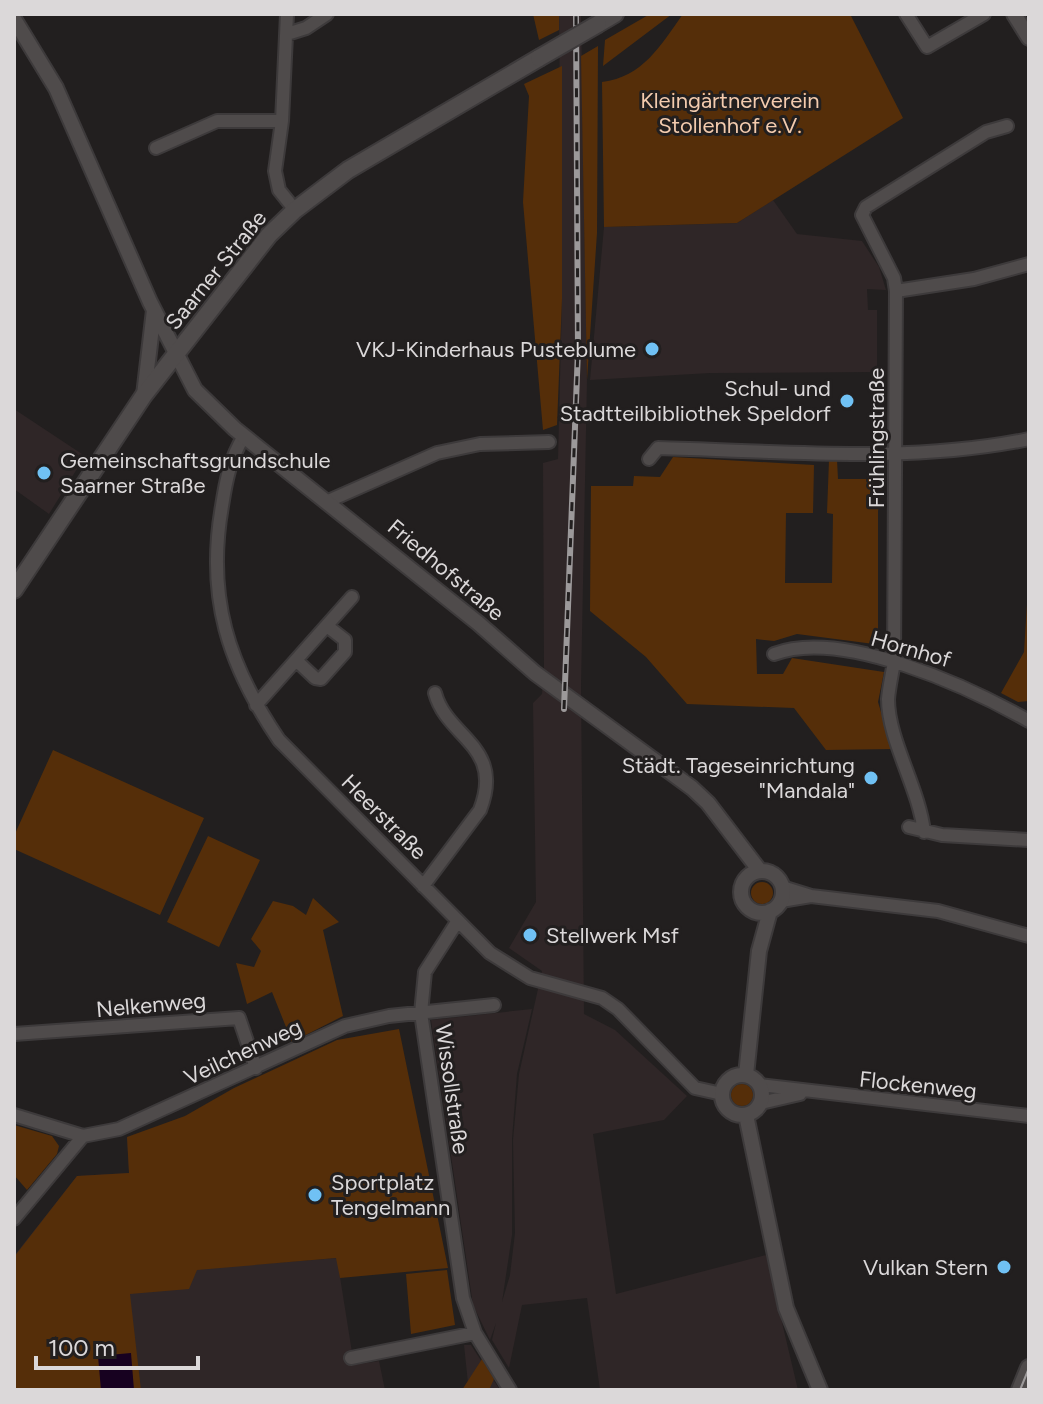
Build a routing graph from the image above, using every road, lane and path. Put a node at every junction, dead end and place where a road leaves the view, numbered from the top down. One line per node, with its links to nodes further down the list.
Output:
1 (287, 14): 8 (street)
2 (327, 14): 8 (street)
3 (615, 14): 13 (main road, Saarner Straße, bridge)
4 (906, 14): 5 (street)
5 (984, 14)
6 (1014, 14): 9 (street)
7 (14, 19): 16 (street, Friedhofstraße)
8 (287, 34): 10 (street)
9 (1029, 38)
10 (282, 121): 12 (street); 13 (street)
11 (1007, 126): 15 (street, Frühlingstraße)
12 (156, 148)
13 (295, 210): 17 (main road, Saarner Straße)
14 (1029, 264): 15 (street)
15 (896, 291): 22 (street, Frühlingstraße)
16 (154, 309): 17 (street, Friedhofstraße); 18 (street)
17 (176, 354): 18 (main road, Saarner Straße); 19 (street, Friedhofstraße)
18 (144, 395): 25 (main road, Saarner Straße)
19 (244, 436): 24 (street, Friedhofstraße); 32 (street, Heerstraße)
20 (1029, 439): 22 (street)
21 (549, 442): 24 (street)
22 (896, 453): 23 (street); 30 (street, Frühlingstraße)
23 (649, 459)
24 (326, 502): 37 (street, Friedhofstraße)
25 (14, 590)
26 (352, 597): 27 (street)
27 (327, 626): 29 (street); 29 (street)
28 (774, 654): 30 (street, Hornhof)
29 (298, 662): 32 (street)
30 (894, 662): 33 (street, Hornhof); 35 (street, Frühlingstraße)
31 (435, 693): 40 (street)
32 (256, 705): 40 (street, Heerstraße)
33 (1029, 721)
34 (909, 827): 35 (street)
35 (924, 832): 36 (street)
36 (1029, 840)
37 (738, 841): 38 (street, Friedhofstraße); 39 (street)
38 (760, 871): 39 (street); 41 (street, Friedhofstraße)
39 (745, 880): 42 (street)
40 (423, 886): 43 (street, Heerstraße)
41 (778, 900): 42 (street, Friedhofstraße); 44 (street, Friedhofstraße); 45 (street)
42 (751, 910): 45 (street)
43 (457, 922): 47 (street, Wissollstraße); 53 (street, Heerstraße)
44 (1029, 936)
45 (759, 951): 50 (street)
46 (494, 1005): 47 (street, Veilchenweg)
47 (421, 1013): 49 (street, Veilchenweg); 60 (street, Wissollstraße)
48 (14, 1034): 49 (street, Nelkenweg)
49 (256, 1068): 58 (street, Veilchenweg)
50 (746, 1075): 51 (street); 53 (street)
51 (760, 1085): 52 (street, Flockenweg); 54 (street)
52 (803, 1093): 54 (street, Flockenweg); 57 (street, Flockenweg)
53 (722, 1094): 56 (street, Heerstraße)
54 (761, 1103): 56 (street)
55 (14, 1115): 58 (street, Veilchenweg)
56 (746, 1115): 64 (street)
57 (1029, 1116)
58 (83, 1136): 59 (street)
59 (14, 1219)
60 (475, 1333): 61 (street); 63 (street, Wissollstraße)
61 (351, 1358)
62 (1029, 1368): 65 (main road)
63 (510, 1390)
64 (820, 1390)
65 (1020, 1390)

